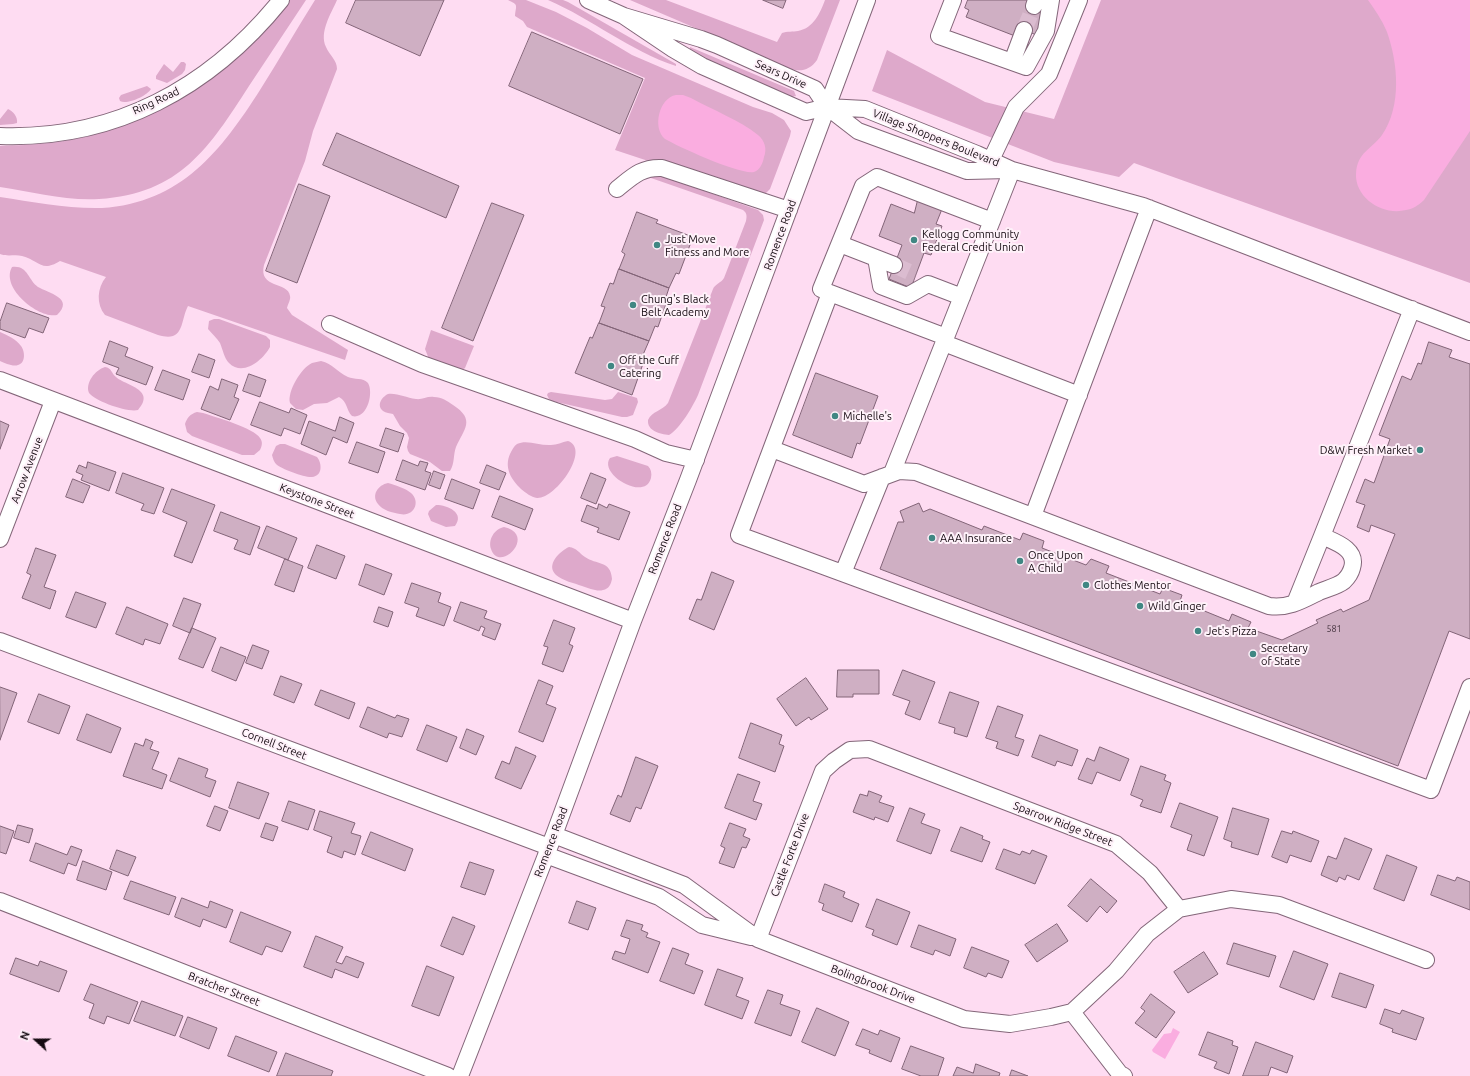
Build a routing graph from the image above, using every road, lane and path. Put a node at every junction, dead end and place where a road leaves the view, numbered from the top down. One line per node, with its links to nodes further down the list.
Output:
1 (281, 0): 11 (street, Ring Road)
2 (867, 0): 10 (street, Romence Road)
3 (953, 0): 9 (street)
4 (1052, 0): 9 (street)
5 (1079, 0): 12 (street)
6 (595, 1): 7 (street, Sears Drive)
7 (624, 16): 10 (street, Sears Drive); 10 (street, Sears Drive)
8 (1024, 30): 9 (street)
9 (1012, 62)
10 (827, 107): 12 (street, Village Shoppers Boulevard); 13 (street, Village Shoppers Boulevard); 16 (street, Romence Road)
11 (0, 136)
12 (991, 160): 13 (street, Village Shoppers Boulevard)
13 (1012, 170): 15 (street); 17 (street)
14 (617, 189): 16 (street)
15 (1150, 208): 23 (street); 28 (street)
16 (789, 210): 31 (street, Romence Road)
17 (992, 221): 18 (street); 22 (street)
18 (840, 244): 19 (street); 21 (street)
19 (876, 258): 20 (street); 22 (street)
20 (894, 266)
21 (830, 293): 26 (street); 30 (street)
22 (962, 297): 26 (street)
23 (1412, 309): 25 (street); 34 (street)
24 (330, 324): 31 (street)
25 (1470, 332)
26 (945, 340): 28 (street); 32 (street)
27 (0, 380): 29 (street, Keystone Street)
28 (1079, 395): 33 (street)
29 (53, 400): 35 (street, Arrow Avenue); 38 (street, Keystone Street)
30 (772, 449): 32 (street); 36 (street)
31 (696, 460): 38 (street, Romence Road)
32 (887, 475): 33 (street); 36 (street)
33 (1033, 516): 37 (street)
34 (1322, 536): 37 (street); 37 (street)
35 (0, 539)
36 (843, 573): 40 (street)
37 (1295, 603)
38 (633, 621): 42 (street, Romence Road)
39 (0, 641): 42 (street, Cornell Street)
40 (1470, 687)
41 (823, 771): 44 (street, Sparrow Ridge Street); 45 (street, Castle Forte Drive)
42 (549, 846): 45 (street); 45 (street, Bolingbrook Drive); 49 (street, Romence Road)
43 (0, 901): 48 (street, Bratcher Street)
44 (1179, 909): 46 (street); 47 (street, Bolingbrook Drive)
45 (758, 939): 47 (street, Bolingbrook Drive)
46 (1426, 960)
47 (1072, 1012): 50 (street)
48 (448, 1076)
49 (460, 1076)
50 (1124, 1076)

